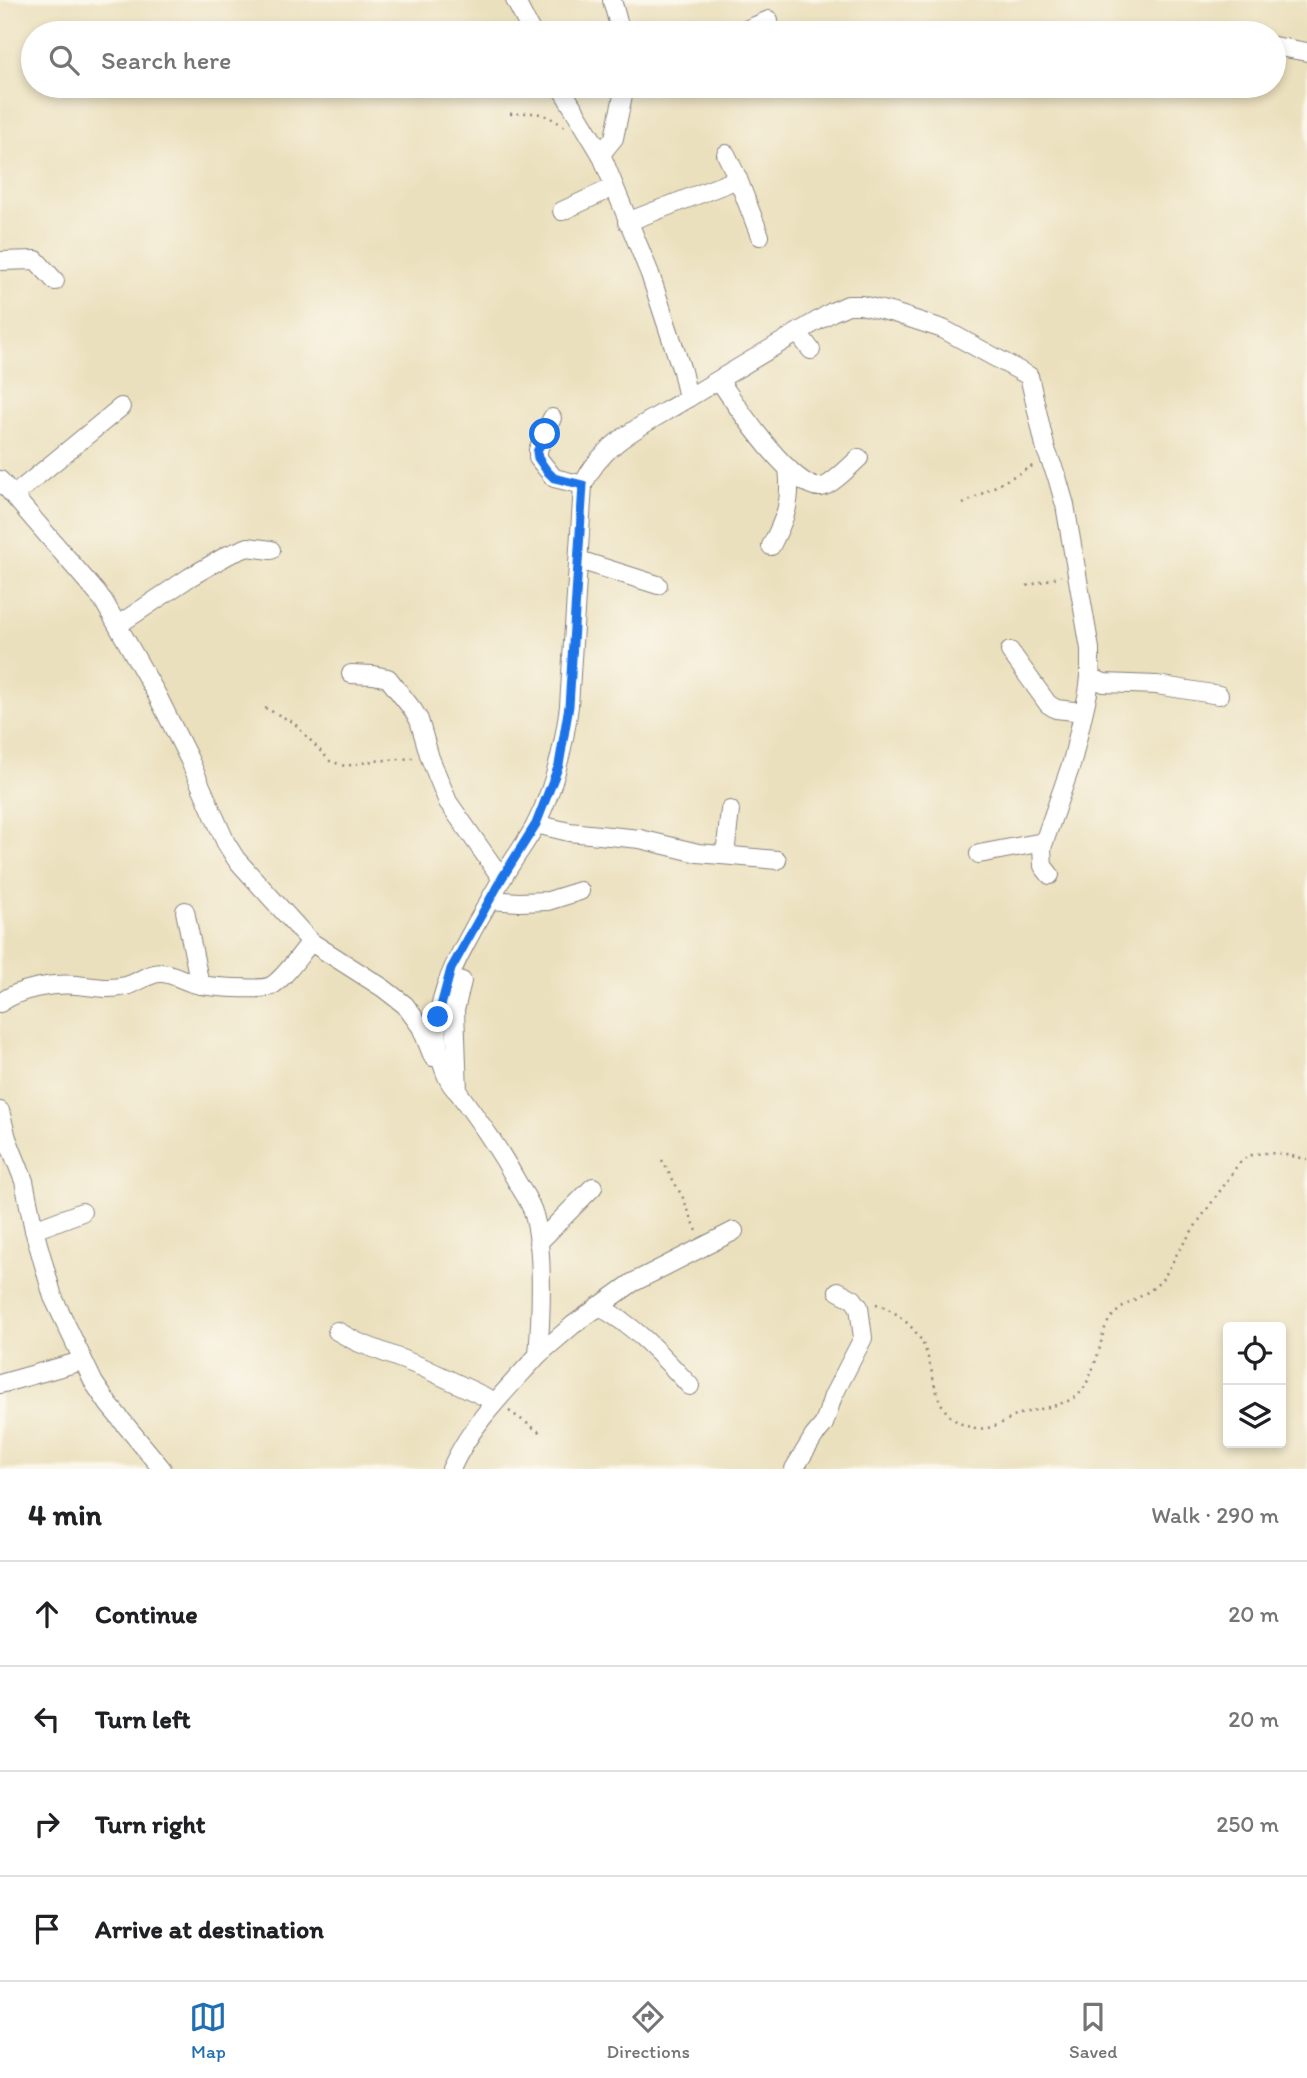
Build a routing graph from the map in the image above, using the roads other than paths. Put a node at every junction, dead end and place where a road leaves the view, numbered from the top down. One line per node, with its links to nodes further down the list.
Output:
1 (515, 0): 3 (street)
2 (612, 0): 4 (street)
3 (526, 21)
4 (618, 21)
5 (1286, 48): 6 (street)
6 (1307, 52)
7 (567, 98): 9 (street)
8 (622, 98): 9 (street)
9 (601, 154): 12 (street)
10 (726, 154): 11 (street)
11 (738, 179): 14 (street); 15 (street)
12 (614, 187): 13 (street); 14 (street)
13 (562, 211)
14 (628, 222): 21 (street)
15 (760, 236)
16 (0, 261): 17 (street)
17 (55, 281)
18 (798, 333): 19 (street); 20 (street); 36 (street)
19 (811, 350)
20 (719, 380): 21 (street); 25 (street)
21 (688, 398): 27 (street)
22 (121, 407): 28 (street)
23 (552, 418): 27 (street)
24 (859, 458): 25 (street)
25 (788, 468): 29 (street)
26 (0, 481): 28 (street)
27 (583, 485): 31 (street)
28 (14, 495): 33 (street)
29 (771, 546)
30 (271, 550): 33 (street)
31 (579, 560): 32 (street); 40 (street)
32 (658, 585)
33 (118, 625): 50 (street)
34 (1010, 651): 38 (street)
35 (351, 674): 46 (street)
36 (1090, 677): 37 (street); 38 (street)
37 (1219, 695)
38 (1083, 712): 41 (street)
39 (730, 810): 42 (street)
40 (536, 824): 42 (street); 46 (street)
41 (1043, 842): 43 (street); 45 (street)
42 (725, 855): 44 (street)
43 (979, 855)
44 (777, 860)
45 (1050, 876)
46 (502, 878): 48 (street)
47 (580, 891): 48 (street)
48 (490, 900): 54 (street)
49 (185, 911): 52 (street)
50 (311, 942): 52 (street); 54 (street)
51 (463, 981): 54 (street)
52 (200, 985): 53 (street)
53 (0, 1003)
54 (455, 1089): 60 (street)
55 (0, 1111): 58 (street)
56 (593, 1187): 60 (street)
57 (82, 1212): 58 (street)
58 (34, 1230): 65 (street)
59 (734, 1231): 62 (street)
60 (538, 1243): 64 (street)
61 (838, 1292): 71 (street)
62 (598, 1306): 64 (street); 67 (street)
63 (337, 1331): 68 (street)
64 (538, 1355): 68 (street)
65 (82, 1361): 66 (street); 69 (street)
66 (0, 1384)
67 (690, 1386)
68 (494, 1401): 70 (street)
69 (162, 1469)
70 (451, 1469)
71 (794, 1469)

